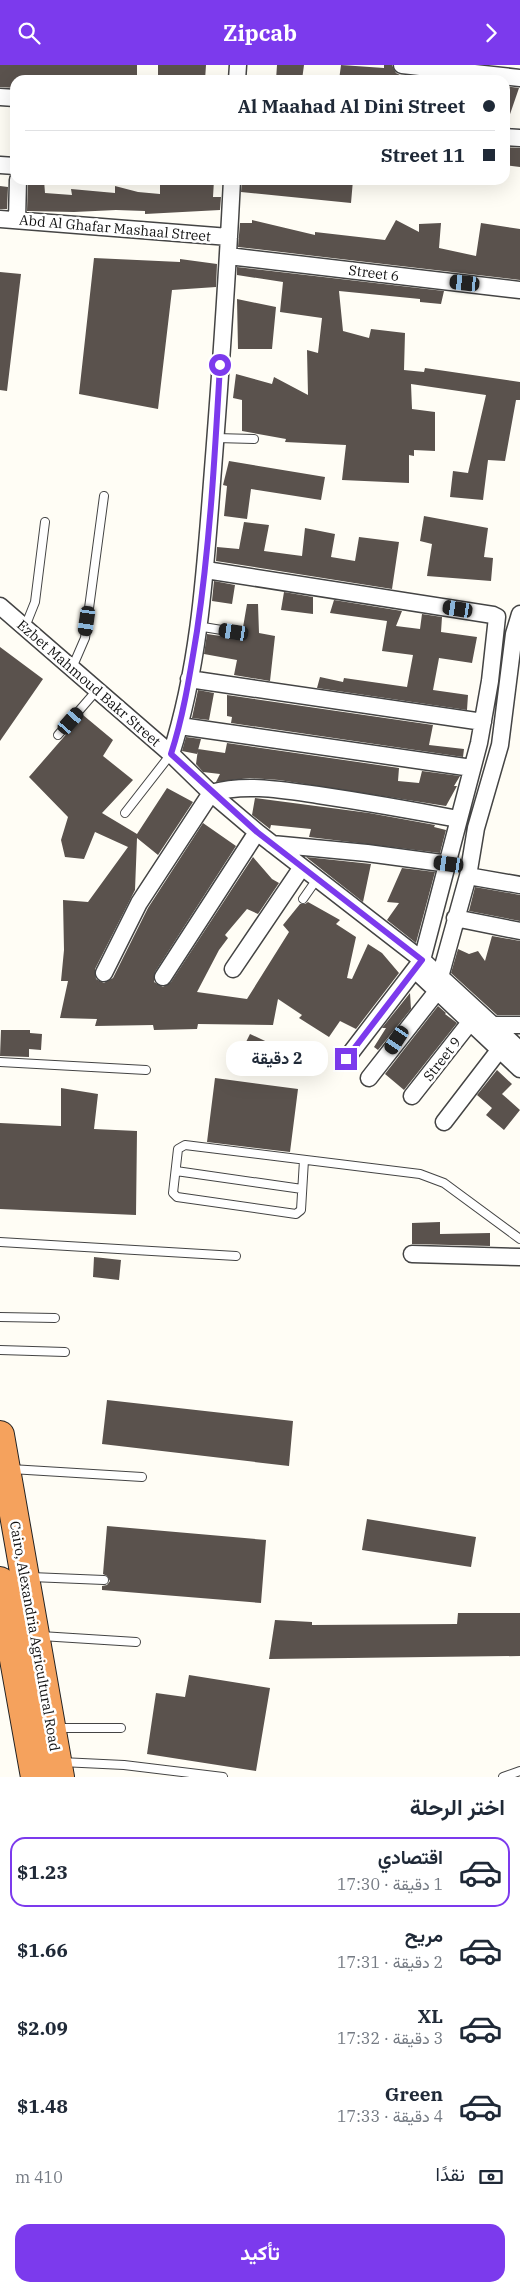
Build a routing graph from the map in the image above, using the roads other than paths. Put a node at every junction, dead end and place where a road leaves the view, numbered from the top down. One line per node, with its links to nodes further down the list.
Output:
1 (402, 65): 2 (street)
2 (493, 75)
3 (18, 185): 6 (street)
4 (232, 185): 7 (street)
5 (0, 219): 6 (street, Abd Al Ghafar Mashaal Street)
6 (17, 220): 7 (street, Abd Al Ghafar Mashaal Street)
7 (229, 237): 8 (street)
8 (228, 256): 9 (street, Street 6); 10 (street)
9 (520, 289)
10 (216, 438): 11 (lane); 14 (street)
11 (254, 439)
12 (104, 496): 20 (lane)
13 (45, 522): 18 (lane)
14 (206, 570): 17 (street); 23 (street)
15 (0, 606): 18 (street, Ezbet Mahmoud Bakr Street)
16 (520, 614): 35 (street)
17 (197, 626): 19 (lane); 21 (street)
18 (25, 627): 20 (street, Ezbet Mahmoud Bakr Street)
19 (234, 632)
20 (72, 668): 22 (street, Ezbet Mahmoud Bakr Street)
21 (189, 679): 23 (street); 24 (street)
22 (98, 690): 25 (lane); 26 (street, Ezbet Mahmoud Bakr Street)
23 (483, 722): 27 (street)
24 (180, 726): 26 (street); 27 (street)
25 (58, 735)
26 (171, 754): 28 (street, Ezbet Mahmoud Bakr Street); 29 (lane)
27 (472, 768): 30 (street)
28 (211, 793): 30 (street); 31 (street, Ezbet Mahmoud Bakr Street); 43 (street)
29 (124, 813)
30 (458, 819): 33 (street)
31 (257, 832): 32 (street, Ezbet Mahmoud Bakr Street); 44 (street)
32 (272, 844): 33 (street); 34 (street, Ezbet Mahmoud Bakr Street)
33 (449, 864): 41 (street)
34 (302, 867): 36 (street, Ezbet Mahmoud Bakr Street); 42 (street)
35 (468, 876): 37 (street); 39 (street)
36 (317, 879): 38 (lane); 41 (street, Ezbet Mahmoud Bakr Street)
37 (520, 885)
38 (303, 899)
39 (455, 918): 40 (street); 45 (street)
40 (520, 931)
41 (419, 965): 45 (street, Ezbet Mahmoud Bakr Street); 51 (street)
42 (233, 969)
43 (104, 973)
44 (163, 977)
45 (439, 983): 46 (street, Ezbet Mahmoud Bakr Street); 47 (street, Ezbet Mahmoud Bakr Street); 55 (street)
46 (471, 1021): 49 (street, Ezbet Mahmoud Bakr Street); 56 (street, Street 9)
47 (492, 1025): 48 (street); 50 (street, Ezbet Mahmoud Bakr Street)
48 (520, 1025)
49 (500, 1049): 53 (street, Ezbet Mahmoud Bakr Street); 57 (street)
50 (520, 1051)
51 (346, 1059)
52 (0, 1062): 54 (lane)
53 (520, 1069)
54 (146, 1070)
55 (369, 1078)
56 (412, 1096)
57 (444, 1122)
58 (304, 1160): 59 (lane); 60 (lane); 61 (lane)
59 (176, 1171): 60 (lane); 60 (lane)
60 (302, 1189)
61 (520, 1239)
62 (0, 1243): 64 (lane)
63 (412, 1254): 65 (street)
64 (236, 1256)
65 (520, 1257)
66 (0, 1317): 67 (lane)
67 (55, 1318)
68 (0, 1351): 69 (lane)
69 (65, 1352)
70 (0, 1435): 71 (highway, Cairo, Alexandria Agricultural Road)
71 (6, 1468): 72 (lane); 73 (highway, Cairo, Alexandria Agricultural Road)
72 (142, 1477)
73 (8, 1536): 74 (highway, Cairo, Alexandria Agricultural Road)
74 (12, 1579): 75 (lane); 76 (highway, Cairo, Alexandria Agricultural Road); 82 (highway, Cairo, Alexandria Agricultural Road)
75 (104, 1580)
76 (34, 1635): 77 (lane); 78 (highway, Cairo, Alexandria Agricultural Road)
77 (136, 1642)
78 (51, 1728): 79 (lane); 80 (highway, Cairo, Alexandria Agricultural Road)
79 (121, 1728)
80 (58, 1769): 83 (lane)
81 (520, 1771): 84 (lane)
82 (35, 1777)
83 (223, 1777)
84 (503, 1777)

